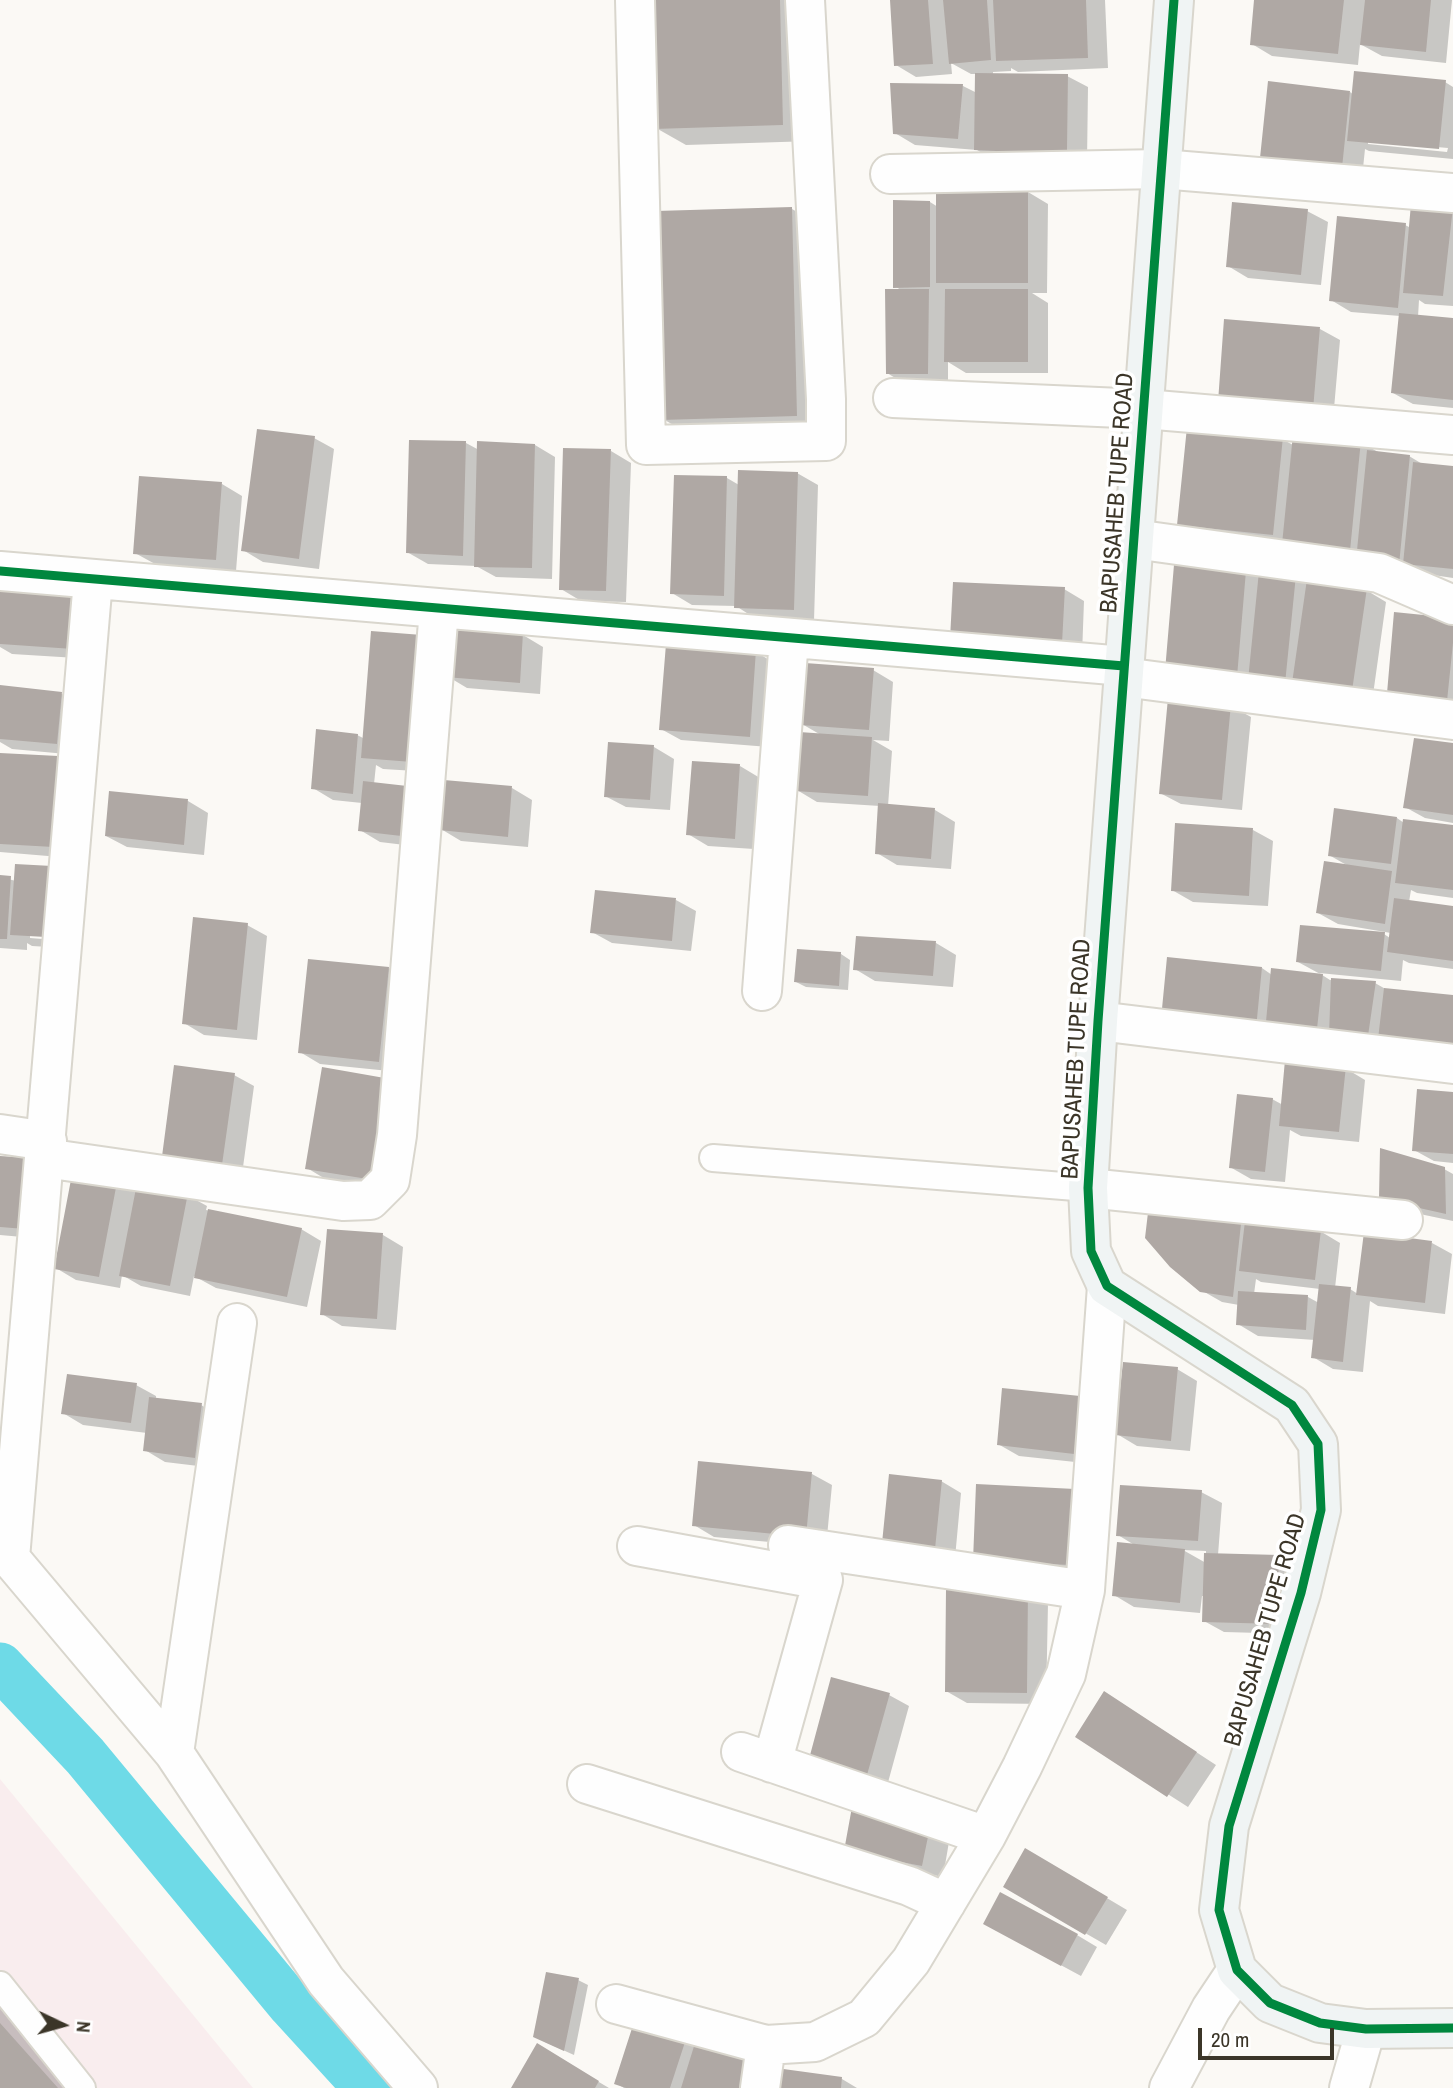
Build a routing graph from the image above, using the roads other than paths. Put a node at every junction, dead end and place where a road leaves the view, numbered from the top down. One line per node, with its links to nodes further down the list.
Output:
1 (635, 0): 2 (street)
2 (805, 0)
3 (1174, 0): 4 (street, BAPUSAHEB TUPE ROAD)
4 (1161, 169): 5 (street); 6 (street); 8 (street, BAPUSAHEB TUPE ROAD)
5 (890, 174)
6 (1453, 193)
7 (893, 398): 8 (street)
8 (1144, 409): 9 (street); 10 (street, BAPUSAHEB TUPE ROAD)
9 (1453, 435)
10 (1134, 540): 13 (street); 16 (street, BAPUSAHEB TUPE ROAD)
11 (0, 571): 12 (street)
12 (93, 580): 14 (street); 22 (street)
13 (1453, 605)
14 (439, 609): 15 (street); 22 (street)
15 (789, 639): 16 (street); 18 (street)
16 (1124, 672): 17 (street); 19 (street, BAPUSAHEB TUPE ROAD)
17 (1453, 720)
18 (762, 991)
19 (1098, 1021): 20 (street); 24 (street, BAPUSAHEB TUPE ROAD)
20 (1453, 1064)
21 (0, 1134): 22 (street)
22 (46, 1150): 30 (street)
23 (713, 1158): 24 (lane)
24 (1088, 1188): 25 (street); 26 (street, BAPUSAHEB TUPE ROAD)
25 (1403, 1220)
26 (1107, 1286): 31 (street); 36 (street, BAPUSAHEB TUPE ROAD)
27 (237, 1323): 32 (street)
28 (788, 1545): 31 (street)
29 (637, 1546): 34 (street)
30 (5, 1554): 32 (street)
31 (1085, 1590): 34 (street)
32 (174, 1753): 43 (street)
33 (587, 1784): 35 (street)
34 (986, 1836): 35 (street)
35 (946, 1903): 41 (street)
36 (1237, 1969): 40 (street, BAPUSAHEB TUPE ROAD); 45 (street)
37 (0, 1985): 42 (lane)
38 (616, 2004): 41 (street)
39 (1453, 2028): 40 (street, BAPUSAHEB TUPE ROAD)
40 (1366, 2029): 46 (street)
41 (766, 2045): 44 (street)
42 (82, 2088)
43 (418, 2088)
44 (760, 2088)
45 (1169, 2088)
46 (1349, 2088)

